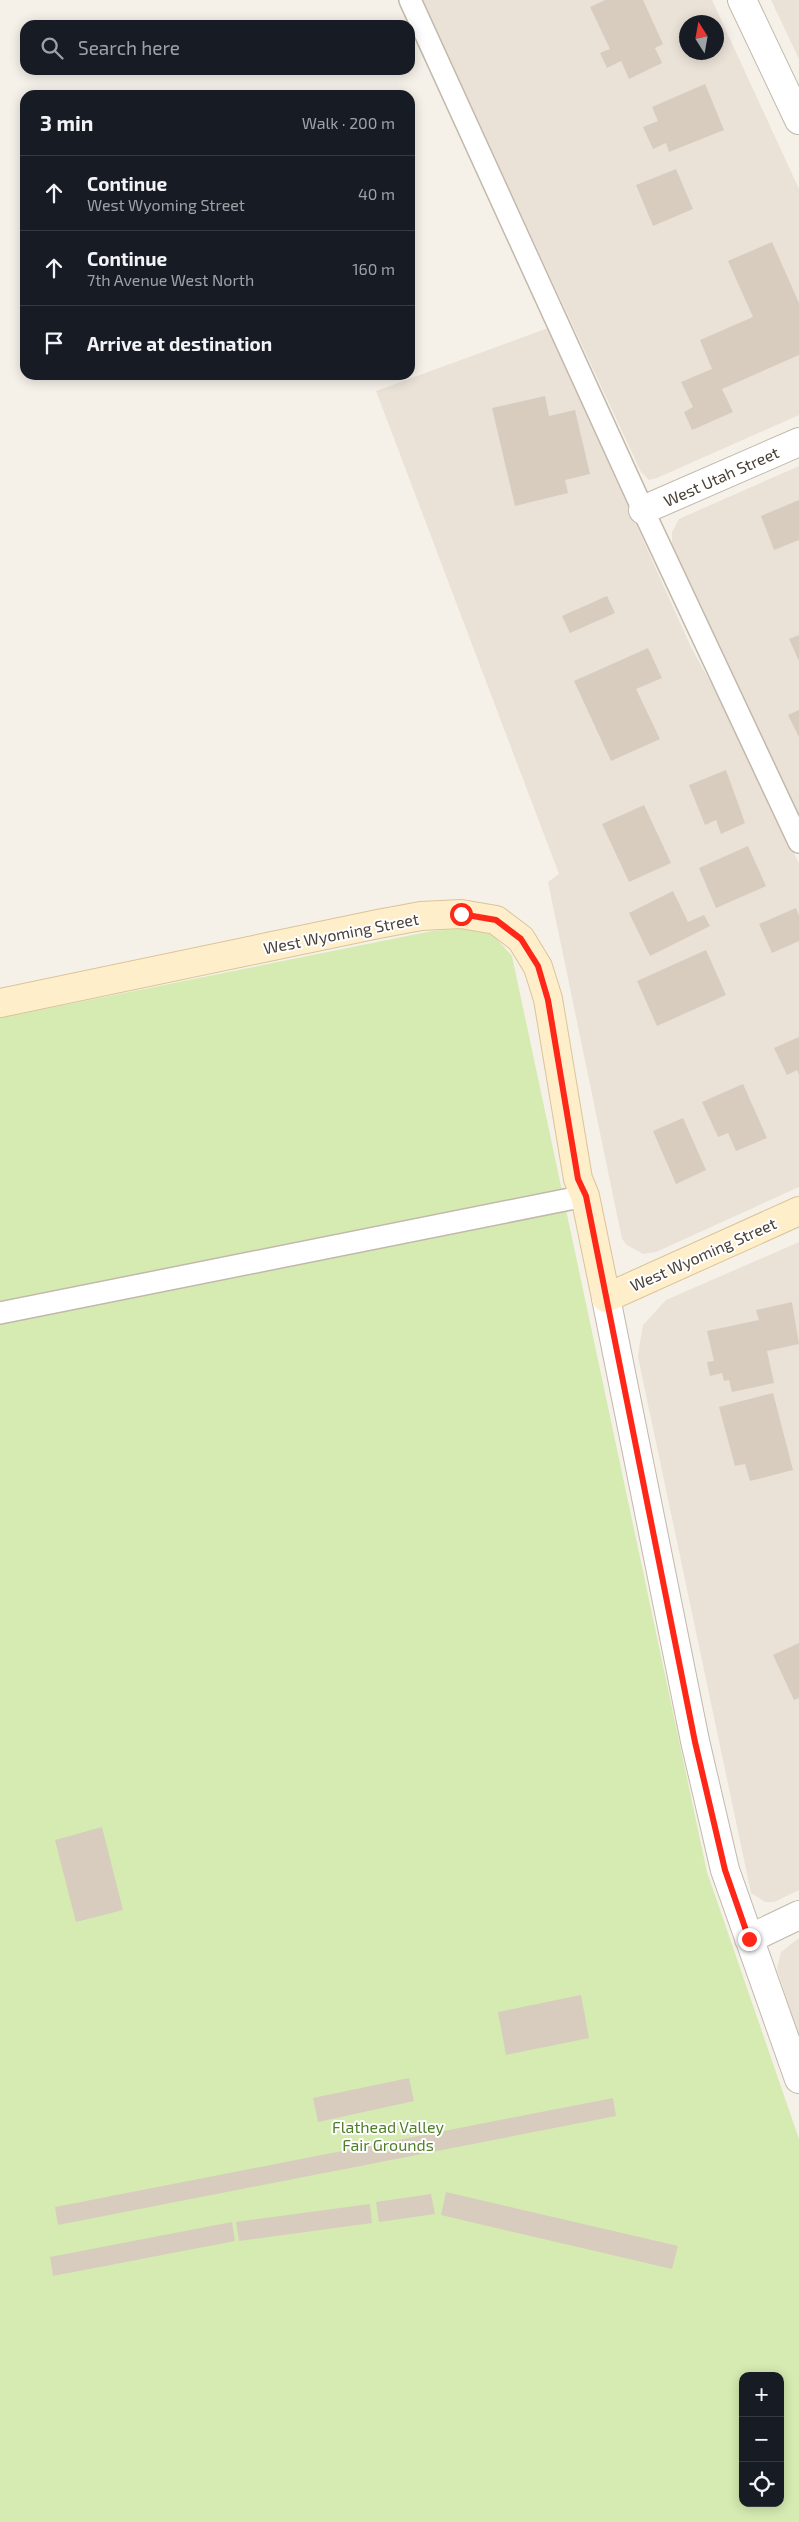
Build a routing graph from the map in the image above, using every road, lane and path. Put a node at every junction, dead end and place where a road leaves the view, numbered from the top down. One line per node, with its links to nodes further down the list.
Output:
1 (410, 0): 5 (lane)
2 (742, 0): 3 (street)
3 (799, 120)
4 (799, 442): 5 (street, West Utah Street)
5 (643, 510): 6 (lane)
6 (799, 842)
7 (0, 1003): 8 (street, West Wyoming Street)
8 (586, 1196): 10 (street, West Wyoming Street); 11 (lane)
9 (799, 1211): 10 (street, West Wyoming Street)
10 (606, 1298): 13 (street)
11 (0, 1312)
12 (799, 1915): 13 (street)
13 (749, 1939): 14 (street)
14 (799, 2079)

